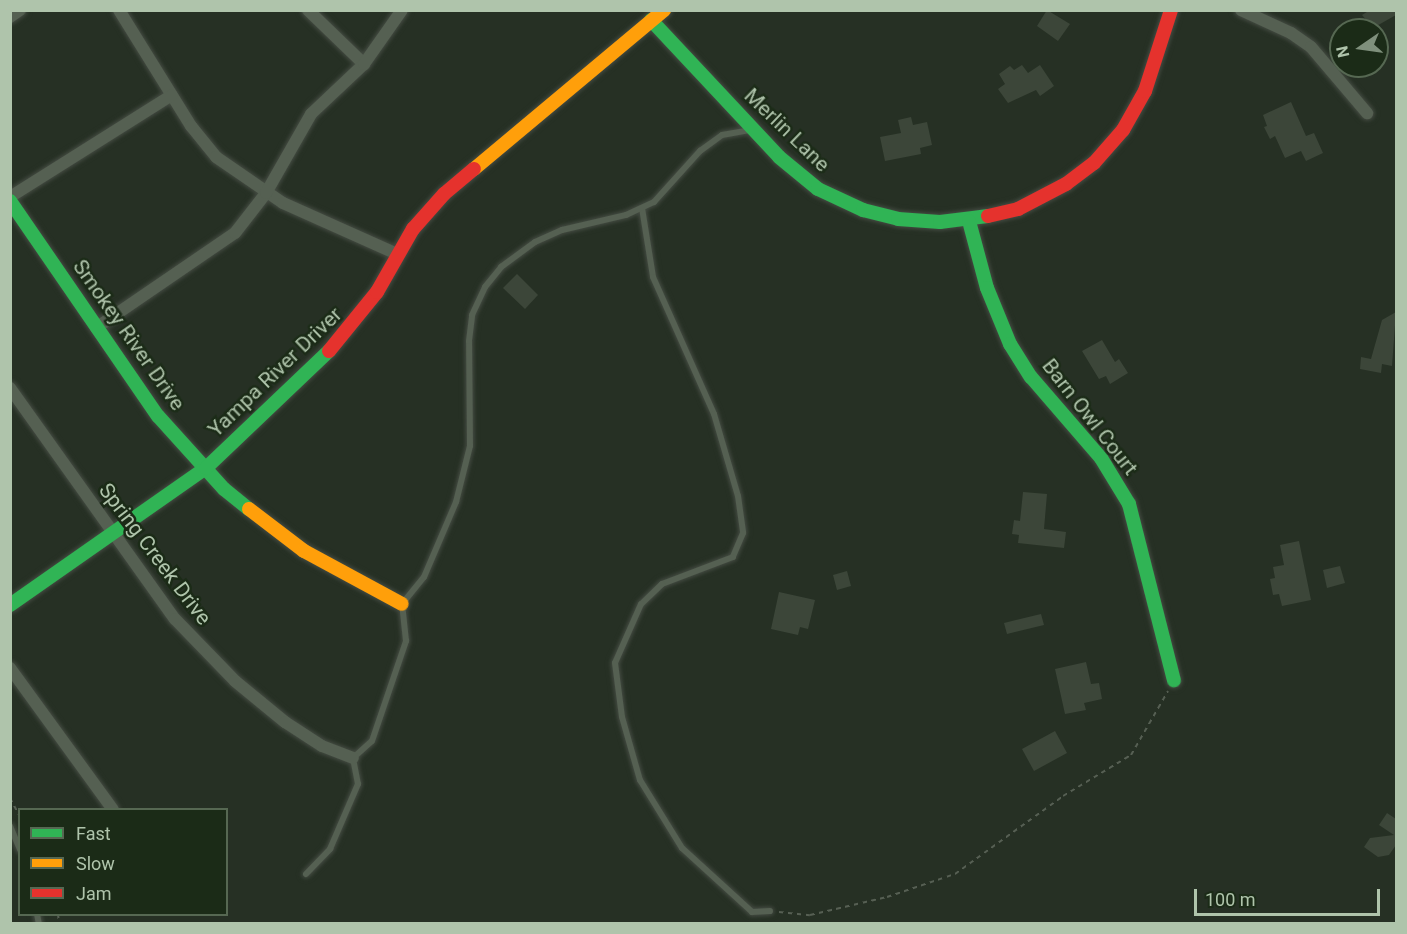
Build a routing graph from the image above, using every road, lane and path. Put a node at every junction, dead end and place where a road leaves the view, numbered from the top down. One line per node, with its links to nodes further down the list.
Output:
1 (20, 10): 8 (street)
2 (119, 10): 11 (street)
3 (308, 10): 10 (street)
4 (402, 10): 10 (street)
5 (664, 10): 9 (street, Yampa River Driver)
6 (1171, 10): 17 (street, Merlin Lane)
7 (1241, 10): 12 (street)
8 (10, 17)
9 (651, 20): 13 (street, Merlin Lane); 18 (street, Yampa River Driver)
10 (364, 64): 14 (street)
11 (172, 95): 14 (street); 15 (street)
12 (1367, 113)
13 (754, 129): 16 (lane); 17 (street, Merlin Lane)
14 (266, 194): 18 (street); 19 (street)
15 (10, 199): 19 (street, Smokey River Drive)
16 (642, 208): 23 (lane); 34 (lane)
17 (969, 221): 26 (street, Barn Owl Court)
18 (397, 254): 21 (street, Yampa River Driver)
19 (96, 328): 21 (street, Smokey River Drive)
20 (10, 388): 22 (street, Spring Creek Drive)
21 (206, 468): 22 (street, Yampa River Driver); 23 (street, Smokey River Drive)
22 (114, 536): 24 (street, Yampa River Driver); 27 (street, Spring Creek Drive)
23 (402, 604): 27 (lane)
24 (10, 605)
25 (10, 668): 29 (street)
26 (1174, 680): 34 (path)
27 (353, 758): 33 (lane)
28 (10, 798): 30 (path)
29 (112, 808)
30 (18, 813)
31 (10, 826): 32 (lane)
32 (18, 845)
33 (306, 874)
34 (770, 911)

